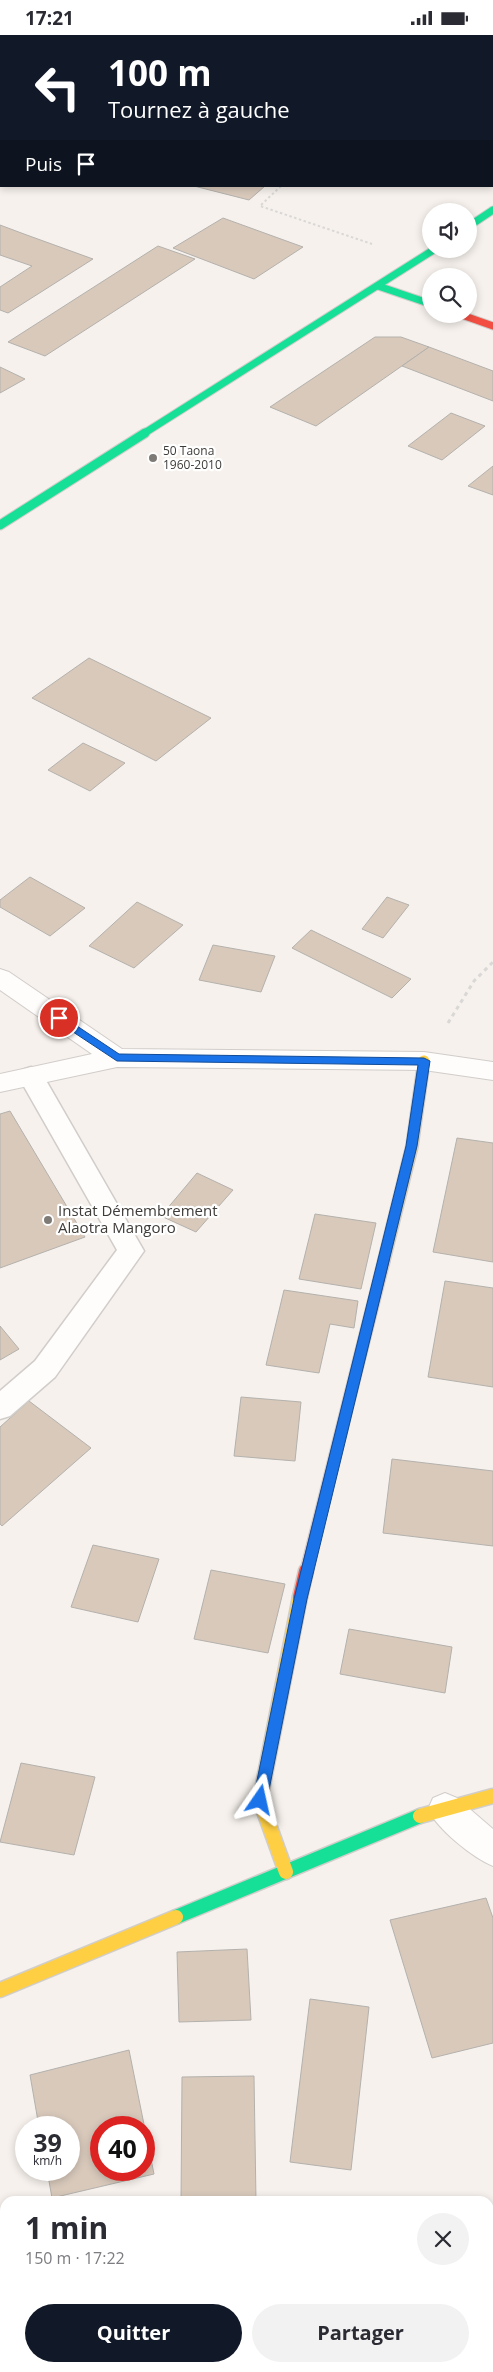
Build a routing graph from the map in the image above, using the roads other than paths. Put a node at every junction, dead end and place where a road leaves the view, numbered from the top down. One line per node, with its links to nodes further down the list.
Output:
1 (493, 210): 2 (street)
2 (477, 221)
3 (422, 257): 4 (street)
4 (378, 286): 5 (street); 8 (street)
5 (422, 301)
6 (477, 321): 7 (street)
7 (493, 326)
8 (0, 525)
9 (0, 978): 10 (street)
10 (117, 1058): 11 (street); 13 (street)
11 (424, 1061): 12 (street); 19 (street)
12 (493, 1071)
13 (31, 1076): 14 (street); 15 (lane)
14 (0, 1083)
15 (0, 1408)
16 (493, 1796): 17 (street)
17 (445, 1809): 18 (street); 19 (street)
18 (493, 1850)
19 (286, 1872): 20 (street)
20 (0, 1990)

